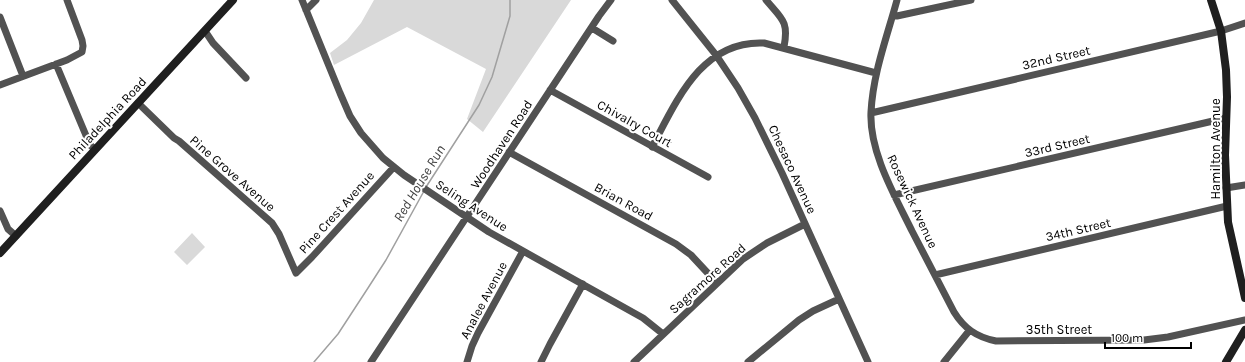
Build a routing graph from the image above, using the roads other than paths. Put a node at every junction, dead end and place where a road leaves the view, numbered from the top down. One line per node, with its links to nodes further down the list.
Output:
1 (67, 0): 21 (street)
2 (233, 0): 16 (main road, Philadelphia Road)
3 (302, 0): 11 (street, Seling Avenue)
4 (316, 0): 11 (street)
5 (611, 0): 15 (street, Woodhaven Road)
6 (672, 0): 20 (street, Chesaco Avenue)
7 (766, 0): 19 (street)
8 (897, 0): 12 (street, Rosewick Avenue)
9 (971, 0): 12 (street)
10 (1211, 0): 17 (main road, Hamilton Avenue)
11 (306, 10): 33 (street, Seling Avenue)
12 (893, 15): 22 (street, Rosewick Avenue)
13 (0, 17): 23 (street)
14 (1245, 23): 17 (street, 32nd Street)
15 (592, 28): 18 (street); 26 (street, Woodhaven Road)
16 (205, 31): 24 (street); 27 (main road, Philadelphia Road)
17 (1221, 31): 28 (street, 32nd Street); 29 (main road, Hamilton Avenue)
18 (613, 41)
19 (784, 47): 20 (street); 22 (street)
20 (716, 55): 30 (street); 41 (street, Chesaco Avenue)
21 (56, 64): 23 (street); 31 (street)
22 (876, 73): 28 (street, Rosewick Avenue)
23 (23, 76): 25 (street)
24 (246, 78)
25 (0, 85)
26 (550, 90): 30 (street, Chivalry Court); 32 (street, Woodhaven Road)
27 (138, 103): 31 (main road, Philadelphia Road); 45 (street, Pine Grove Avenue)
28 (871, 113): 37 (street, Rosewick Avenue)
29 (1226, 118): 36 (main road, Hamilton Avenue); 37 (street, 33rd Street)
30 (652, 147): 34 (street, Chivalry Court)
31 (95, 149): 42 (main road, Philadelphia Road)
32 (510, 152): 40 (street, Woodhaven Road); 47 (street, Brian Road)
33 (393, 168): 40 (street, Seling Avenue); 45 (street, Pine Crest Avenue)
34 (708, 177)
35 (1245, 185): 36 (street)
36 (1226, 188): 38 (main road, Hamilton Avenue)
37 (894, 194): 46 (street, Rosewick Avenue)
38 (1227, 206): 46 (street, 34th Street); 49 (main road, Hamilton Avenue)
39 (0, 211): 42 (street)
40 (466, 218): 43 (street, Seling Avenue); 55 (street, Woodhaven Road)
41 (805, 224): 47 (street, Sagramore Road); 50 (street, Chesaco Avenue)
42 (16, 236): 44 (main road, Philadelphia Road)
43 (523, 251): 48 (street, Seling Avenue); 56 (street, Analee Avenue)
44 (0, 253)
45 (296, 273)
46 (935, 275): 53 (street, Rosewick Avenue)
47 (717, 283): 54 (street, Sagramore Road)
48 (583, 284): 54 (street, Seling Avenue); 57 (street)
49 (1245, 298)
50 (839, 299): 59 (street); 60 (street, Chesaco Avenue)
51 (1245, 320): 53 (street, 35th Street)
52 (1245, 330): 62 (main road)
53 (970, 331): 61 (street)
54 (663, 334): 58 (street, Sagramore Road)
55 (371, 362)
56 (467, 362)
57 (541, 362)
58 (634, 362)
59 (748, 362)
60 (868, 362)
61 (944, 362)
62 (1226, 362)

